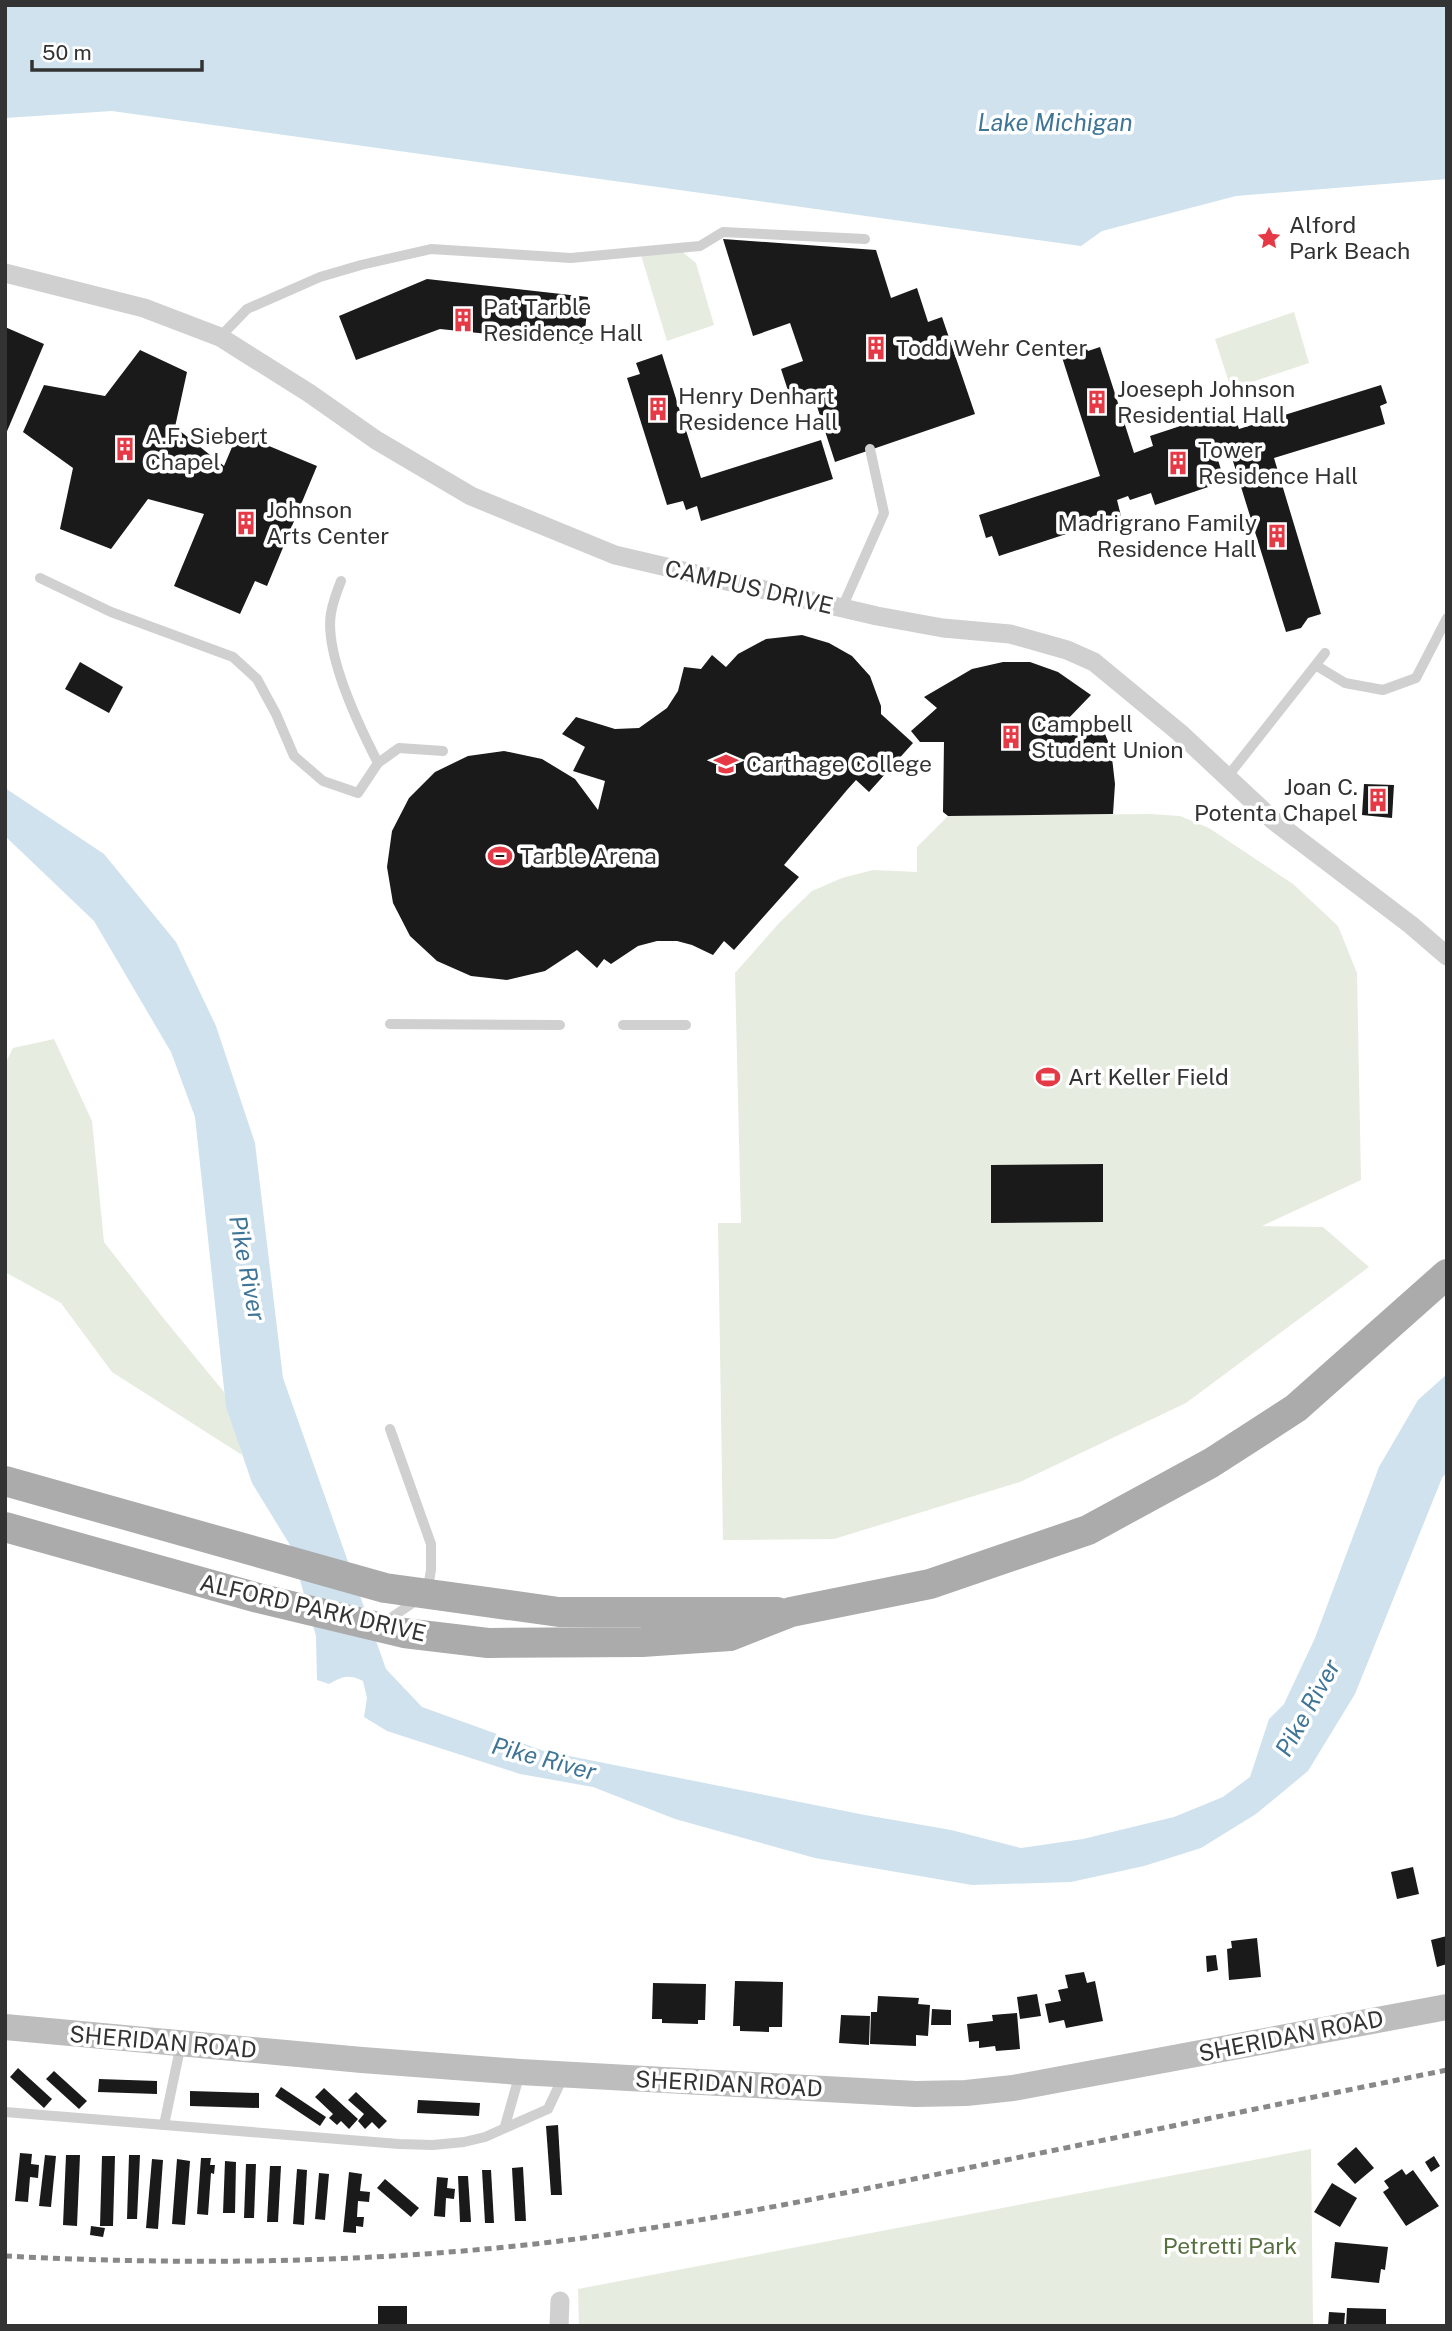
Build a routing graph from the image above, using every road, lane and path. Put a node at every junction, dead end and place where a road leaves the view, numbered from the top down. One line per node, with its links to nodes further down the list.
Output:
1 (865, 239): 3 (lane)
2 (5, 273): 3 (street, CAMPUS DRIVE)
3 (220, 337): 7 (street, CAMPUS DRIVE)
4 (870, 449): 7 (lane)
5 (40, 578): 12 (lane)
6 (341, 581): 12 (lane)
7 (842, 608): 13 (street, CAMPUS DRIVE)
8 (1447, 618): 10 (lane)
9 (1325, 653): 10 (lane)
10 (1317, 666): 13 (lane)
11 (443, 751): 12 (lane)
12 (378, 763)
13 (1228, 776): 14 (street, CAMPUS DRIVE)
14 (1447, 956)
15 (390, 1024): 16 (lane)
16 (560, 1025)
17 (623, 1025): 18 (lane)
18 (686, 1025)
19 (1447, 1274): 24 (main road, ALFORD PARK DRIVE)
20 (390, 1429): 23 (lane)
21 (5, 1481): 23 (main road, ALFORD PARK DRIVE)
22 (5, 1527): 25 (main road, ALFORD PARK DRIVE)
23 (426, 1593): 24 (main road, ALFORD PARK DRIVE); 25 (lane)
24 (791, 1612): 25 (main road, ALFORD PARK DRIVE)
25 (391, 1630)
26 (1447, 2007): 30 (street, SHERIDAN ROAD)
27 (5, 2027): 28 (street, SHERIDAN ROAD)
28 (181, 2044): 29 (street, SHERIDAN ROAD); 32 (lane)
29 (520, 2072): 30 (street, SHERIDAN ROAD); 33 (lane)
30 (564, 2075): 33 (lane)
31 (5, 2112): 32 (lane)
32 (164, 2125): 33 (lane)
33 (505, 2126)
34 (560, 2301): 35 (street)
35 (559, 2326)

